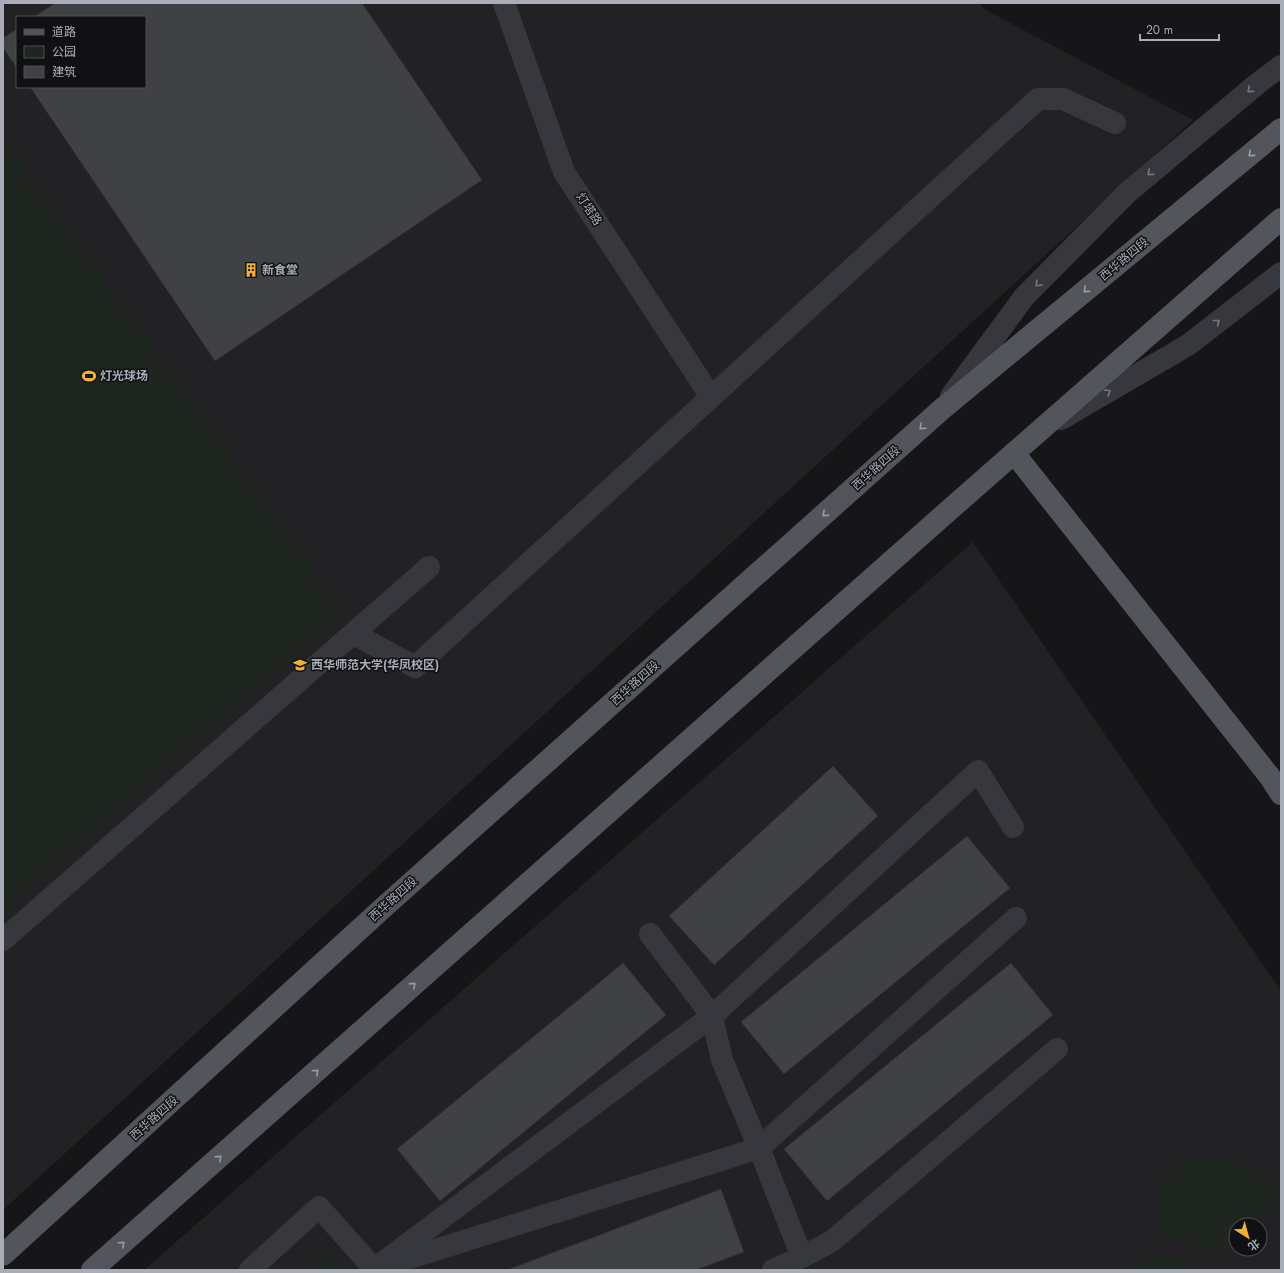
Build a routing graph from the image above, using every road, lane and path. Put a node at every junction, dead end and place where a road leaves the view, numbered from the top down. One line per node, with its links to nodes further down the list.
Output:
1 (504, 3): 7 (street, 灯塔路)
2 (1281, 66): 8 (street, one-way to 8)
3 (1115, 124): 7 (street)
4 (1281, 129): 8 (main road, 西华路四段, one-way to 8)
5 (1281, 219): 9 (main road)
6 (1281, 273): 9 (street, one-way to 6)
7 (711, 397): 12 (street)
8 (942, 409): 21 (main road, 西华路四段, one-way to 21)
9 (1038, 432): 10 (main road)
10 (1014, 453): 13 (main road); 24 (main road, one-way to 10)
11 (429, 567): 12 (street)
12 (354, 634): 17 (street)
13 (1281, 794)
14 (1013, 827): 18 (street)
15 (1016, 918): 20 (street)
16 (650, 934): 18 (street)
17 (3, 940)
18 (712, 1016): 20 (street); 23 (street)
19 (1057, 1049): 22 (street)
20 (759, 1148): 22 (street); 23 (street)
21 (3, 1255)
22 (802, 1257): 26 (street)
23 (374, 1269): 25 (street)
24 (92, 1270)
25 (250, 1270)
26 (773, 1270)

